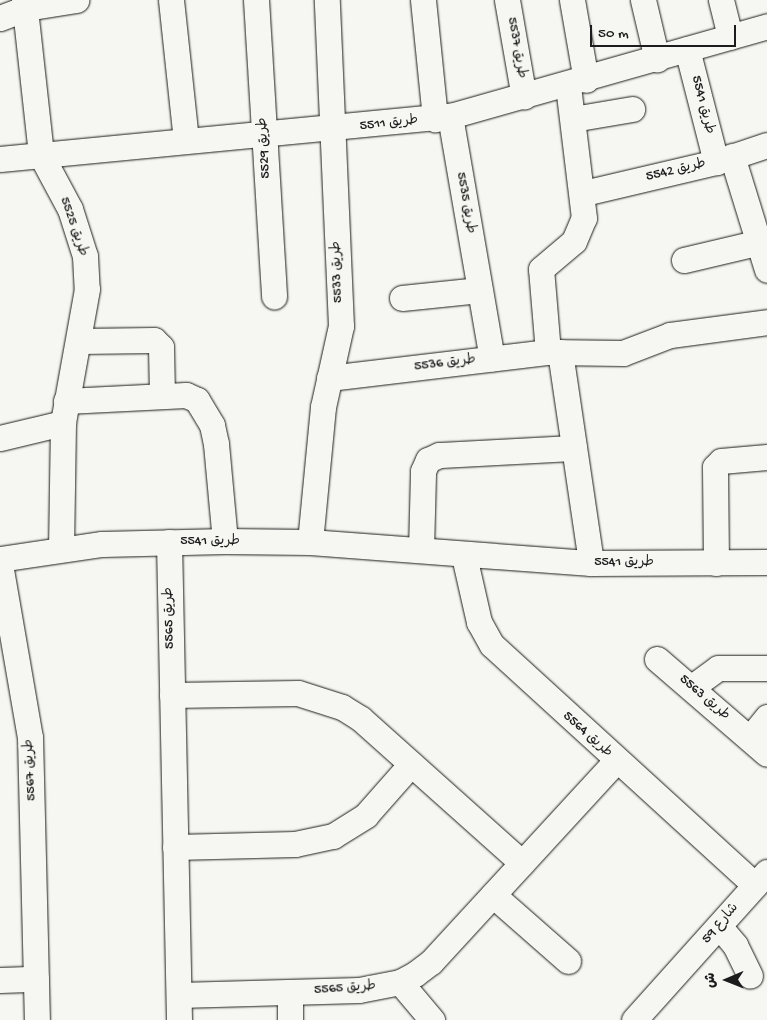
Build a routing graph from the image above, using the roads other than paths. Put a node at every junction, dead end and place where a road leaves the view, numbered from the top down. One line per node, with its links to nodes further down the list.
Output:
1 (76, 0): 10 (street)
2 (171, 0): 23 (street)
3 (256, 0): 22 (street, طريق 5529)
4 (327, 0): 21 (street, طريق 5533)
5 (423, 0): 19 (street, طريق 5535)
6 (507, 0): 17 (street, طريق 5537)
7 (572, 0): 16 (street)
8 (643, 0): 15 (street)
9 (721, 0): 13 (street)
10 (25, 4): 11 (street); 25 (street, طريق 5525)
11 (0, 18)
12 (767, 26): 13 (street, طريق 5511)
13 (730, 37): 14 (street, طريق 5511)
14 (687, 49): 15 (street, طريق 5511); 27 (street, طريق 5541)
15 (657, 59): 16 (street, طريق 5511)
16 (577, 83): 17 (street, طريق 5511); 20 (street)
17 (524, 97): 19 (street, طريق 5511)
18 (632, 109): 20 (street)
19 (442, 118): 21 (street, طريق 5511); 32 (street, طريق 5535)
20 (573, 119): 28 (street)
21 (333, 130): 22 (street, طريق 5511); 39 (street, طريق 5533)
22 (265, 137): 23 (street, طريق 5511); 33 (street, طريق 5529)
23 (186, 140): 25 (street, طريق 5511)
24 (767, 145): 27 (street, طريق 5542)
25 (41, 155): 26 (street, طريق 5511); 36 (street, طريق 5525)
26 (0, 159)
27 (724, 159): 28 (street, طريق 5542); 29 (street, طريق 5541)
28 (584, 193): 37 (street)
29 (756, 243): 30 (street); 31 (street, طريق 5541)
30 (684, 260)
31 (767, 270)
32 (480, 290): 34 (street); 38 (street, طريق 5535)
33 (274, 296)
34 (402, 298)
35 (767, 322): 37 (street, طريق 5536)
36 (80, 341): 40 (street); 41 (street, طريق 5525)
37 (554, 352): 38 (street, طريق 5536); 43 (street)
38 (492, 358): 39 (street, طريق 5536)
39 (329, 378): 47 (street, طريق 5533)
40 (162, 396): 41 (street); 45 (street)
41 (64, 412): 42 (street); 48 (street, طريق 5525)
42 (0, 438)
43 (574, 448): 49 (street); 53 (street)
44 (767, 457): 54 (street)
45 (225, 541): 46 (street, طريق 5541); 47 (street, طريق 5541)
46 (169, 542): 48 (street, طريق 5541); 59 (street, طريق 5565)
47 (310, 542): 49 (street, طريق 5541)
48 (61, 548): 51 (street, طريق 5541)
49 (422, 550): 50 (street, طريق 5541)
50 (464, 556): 53 (street, طريق 5541); 62 (street, طريق 5564)
51 (0, 559)
52 (767, 562): 54 (street, طريق 5541)
53 (591, 563): 54 (street, طريق 5541)
54 (716, 563)
55 (0, 564): 71 (street, طريق 5567)
56 (658, 659): 58 (street, طريق 5563)
57 (767, 668): 58 (street)
58 (692, 687): 61 (street, طريق 5563)
59 (172, 695): 63 (street); 64 (street, طريق 5565)
60 (767, 717): 61 (street, طريق 5563)
61 (758, 746)
62 (616, 761): 65 (street, طريق 5565); 66 (street, طريق 5564)
63 (411, 764): 64 (street); 65 (street)
64 (175, 847): 75 (street, طريق 5565)
65 (522, 863): 67 (street, طريق 5565)
66 (761, 879): 68 (street, شارع 59)
67 (493, 895): 69 (street); 73 (street, طريق 5565)
68 (719, 926): 70 (street); 80 (street, شارع 59)
69 (568, 961)
70 (750, 976)
71 (36, 979): 72 (street); 76 (street, طريق 5567)
72 (0, 980)
73 (400, 982): 74 (street, طريق 5565); 79 (street)
74 (290, 992): 75 (street, طريق 5565); 78 (street)
75 (179, 995): 77 (street, طريق 5565)
76 (37, 1020)
77 (180, 1020)
78 (290, 1020)
79 (432, 1020)
80 (634, 1020)

